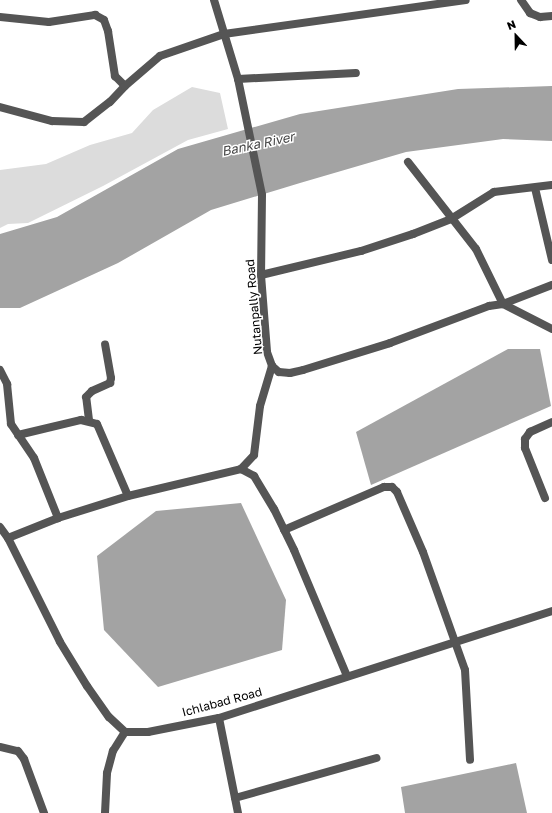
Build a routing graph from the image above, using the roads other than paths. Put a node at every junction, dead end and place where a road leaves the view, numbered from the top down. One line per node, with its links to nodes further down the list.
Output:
1 (214, 0): 6 (street, Nutanpally Road)
2 (466, 0): 6 (street)
3 (521, 0): 4 (street)
4 (552, 16)
5 (0, 17): 9 (street)
6 (224, 34): 8 (street, Nutanpally Road); 9 (street)
7 (356, 73): 8 (street)
8 (238, 79): 16 (street, Nutanpally Road)
9 (125, 86): 10 (street)
10 (0, 107)
11 (408, 162): 14 (street)
12 (552, 185): 13 (street)
13 (535, 188): 14 (street); 15 (street)
14 (451, 219): 16 (street); 18 (street)
15 (552, 260)
16 (261, 275): 21 (street, Nutanpally Road)
17 (552, 285): 18 (street, Nutanpally Road)
18 (503, 304): 19 (street); 21 (street, Nutanpally Road)
19 (552, 329)
20 (105, 345): 23 (street)
21 (272, 366): 26 (street)
22 (0, 370): 25 (street)
23 (89, 420): 25 (street); 27 (street)
24 (552, 422): 28 (street)
25 (18, 435): 29 (street)
26 (241, 469): 27 (street); 31 (street)
27 (128, 496): 29 (street)
28 (545, 498)
29 (58, 518): 32 (street)
30 (0, 527): 32 (street)
31 (284, 530): 34 (street); 35 (street)
32 (8, 538): 37 (street)
33 (552, 612): 34 (street, Ichlabad Road)
34 (456, 641): 35 (street, Ichlabad Road); 40 (street)
35 (346, 676): 36 (street, Ichlabad Road)
36 (218, 718): 37 (street, Ichlabad Road); 41 (street)
37 (125, 732): 43 (street)
38 (0, 747): 42 (street)
39 (376, 758): 41 (street)
40 (470, 760)
41 (234, 798): 44 (street)
42 (44, 813)
43 (105, 813)
44 (238, 813)

